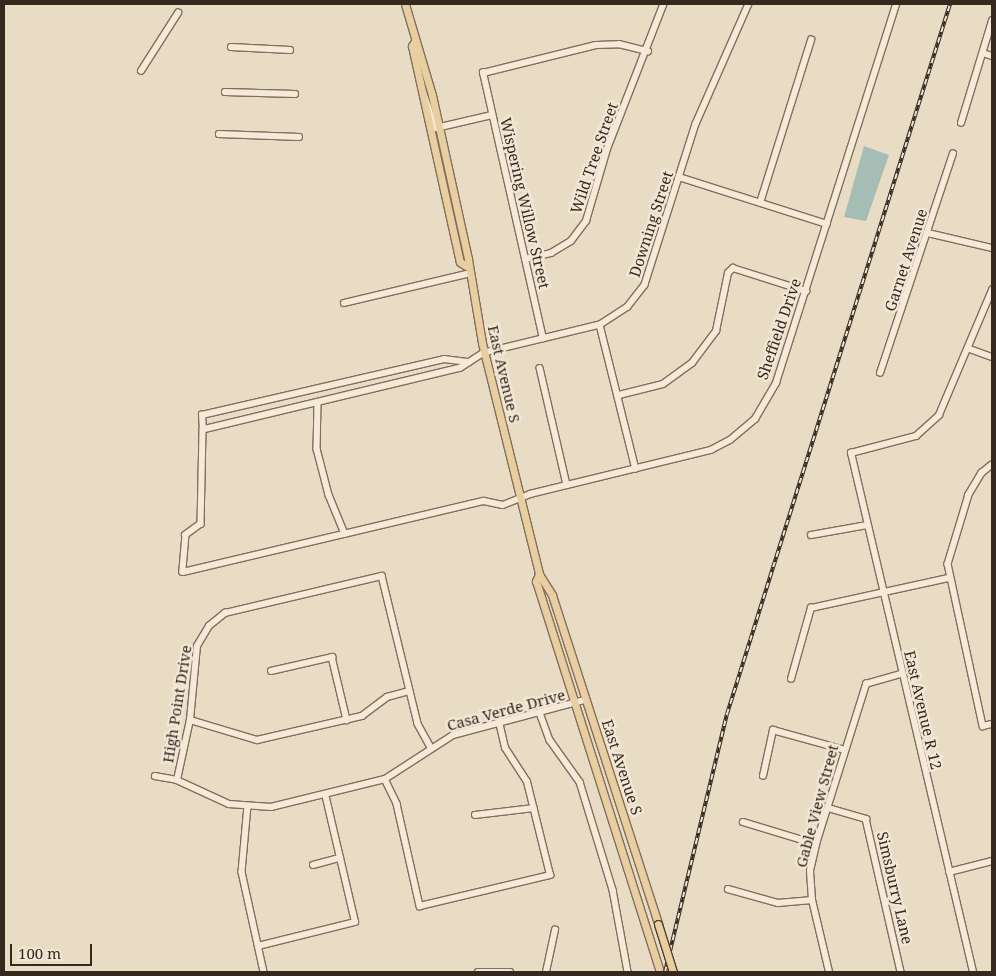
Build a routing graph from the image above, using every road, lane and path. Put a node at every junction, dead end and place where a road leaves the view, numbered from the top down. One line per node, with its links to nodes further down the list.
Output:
1 (406, 4): 8 (main road, East Avenue S)
2 (749, 4): 24 (street, Downing Street)
3 (896, 4): 26 (street, Sheffield Drive)
4 (663, 5): 11 (street, Wild Tree Street)
5 (178, 13): 14 (street)
6 (992, 21): 12 (street)
7 (811, 40): 25 (street)
8 (415, 41): 15 (main road, East Avenue S); 20 (main road, East Avenue S)
9 (231, 47): 10 (street)
10 (290, 50)
11 (648, 51): 18 (street, Wispering Willow Street); 29 (street, Wild Tree Street)
12 (983, 53): 13 (street); 19 (street)
13 (992, 56)
14 (142, 71)
15 (422, 89): 20 (street); 30 (main road, East Avenue S)
16 (225, 92): 17 (street)
17 (295, 94)
18 (492, 114): 20 (street); 29 (street, Wispering Willow Street)
19 (961, 123)
20 (439, 128): 30 (main road, East Avenue S)
21 (219, 134): 22 (street)
22 (298, 137)
23 (953, 154): 27 (street, Garnet Avenue)
24 (679, 177): 25 (street); 34 (street, Downing Street)
25 (760, 203): 26 (street)
26 (828, 224): 32 (street, Sheffield Drive)
27 (928, 234): 28 (street); 41 (street, Garnet Avenue)
28 (992, 248)
29 (525, 259): 35 (street, Wispering Willow Street)
30 (467, 270): 33 (street); 37 (main road, East Avenue S)
31 (992, 290): 36 (street)
32 (806, 291): 42 (street); 46 (street, Sheffield Drive)
33 (344, 303)
34 (600, 325): 35 (street, Downing Street); 42 (street)
35 (544, 339): 37 (street, Downing Street)
36 (970, 349): 38 (street); 49 (street, East Avenue R 12)
37 (484, 353): 39 (street, Downing Street); 48 (main road, East Avenue S)
38 (992, 357)
39 (468, 362): 43 (street, Downing Street); 44 (street)
40 (540, 368): 47 (street)
41 (880, 373)
42 (619, 395): 46 (street)
43 (318, 403): 44 (street, Downing Street); 50 (street)
44 (203, 430): 50 (street, Sheffield Drive)
45 (992, 465): 53 (street)
46 (636, 469): 47 (street, Sheffield Drive)
47 (567, 485): 48 (street, Sheffield Drive)
48 (519, 499): 50 (street, Sheffield Drive); 52 (main road, East Avenue S)
49 (867, 525): 51 (street); 54 (street, East Avenue R 12)
50 (345, 534)
51 (811, 535)
52 (539, 574): 59 (main road, East Avenue S); 60 (main road, East Avenue S)
53 (949, 578): 54 (street); 65 (street)
54 (882, 591): 56 (street, East Avenue R 12); 57 (street)
55 (271, 671): 63 (street)
56 (902, 674): 67 (street, Gable View Street); 82 (street, East Avenue R 12)
57 (791, 679)
58 (409, 691): 62 (street, High Point Drive); 63 (street); 66 (street)
59 (585, 700): 60 (street, Casa Verde Drive); 93 (main road, East Avenue S, bridge)
60 (574, 704): 61 (street, Casa Verde Drive); 92 (main road, East Avenue S)
61 (540, 713): 64 (street, Casa Verde Drive); 91 (street)
62 (190, 720): 63 (street); 71 (street, High Point Drive)
63 (347, 720)
64 (499, 723): 66 (street, Casa Verde Drive); 74 (street)
65 (992, 724)
66 (430, 746): 70 (street, Casa Verde Drive)
67 (845, 750): 69 (street); 75 (street, Gable View Street)
68 (155, 776): 71 (street, Casa Verde Drive)
69 (763, 776)
70 (385, 778): 72 (street, Casa Verde Drive); 74 (street)
71 (177, 780): 73 (street, Casa Verde Drive)
72 (325, 794): 73 (street, Casa Verde Drive); 79 (street)
73 (248, 806): 86 (street)
74 (534, 808): 76 (street)
75 (828, 808): 78 (street, Gable View Street); 95 (street, Simsburry Lane)
76 (475, 815)
77 (743, 822): 78 (street)
78 (816, 844): 84 (street, Gable View Street)
79 (340, 858): 81 (street); 86 (street)
80 (992, 861): 82 (street)
81 (313, 865)
82 (949, 872): 96 (street, East Avenue R 12)
83 (728, 889): 84 (street)
84 (812, 900): 94 (street, Gable View Street)
85 (555, 930): 90 (street)
86 (258, 946): 87 (street)
87 (264, 972)
88 (478, 972): 89 (street)
89 (510, 972)
90 (546, 972)
91 (628, 972)
92 (660, 972)
93 (673, 972)
94 (829, 972)
95 (902, 972)
96 (973, 972)

